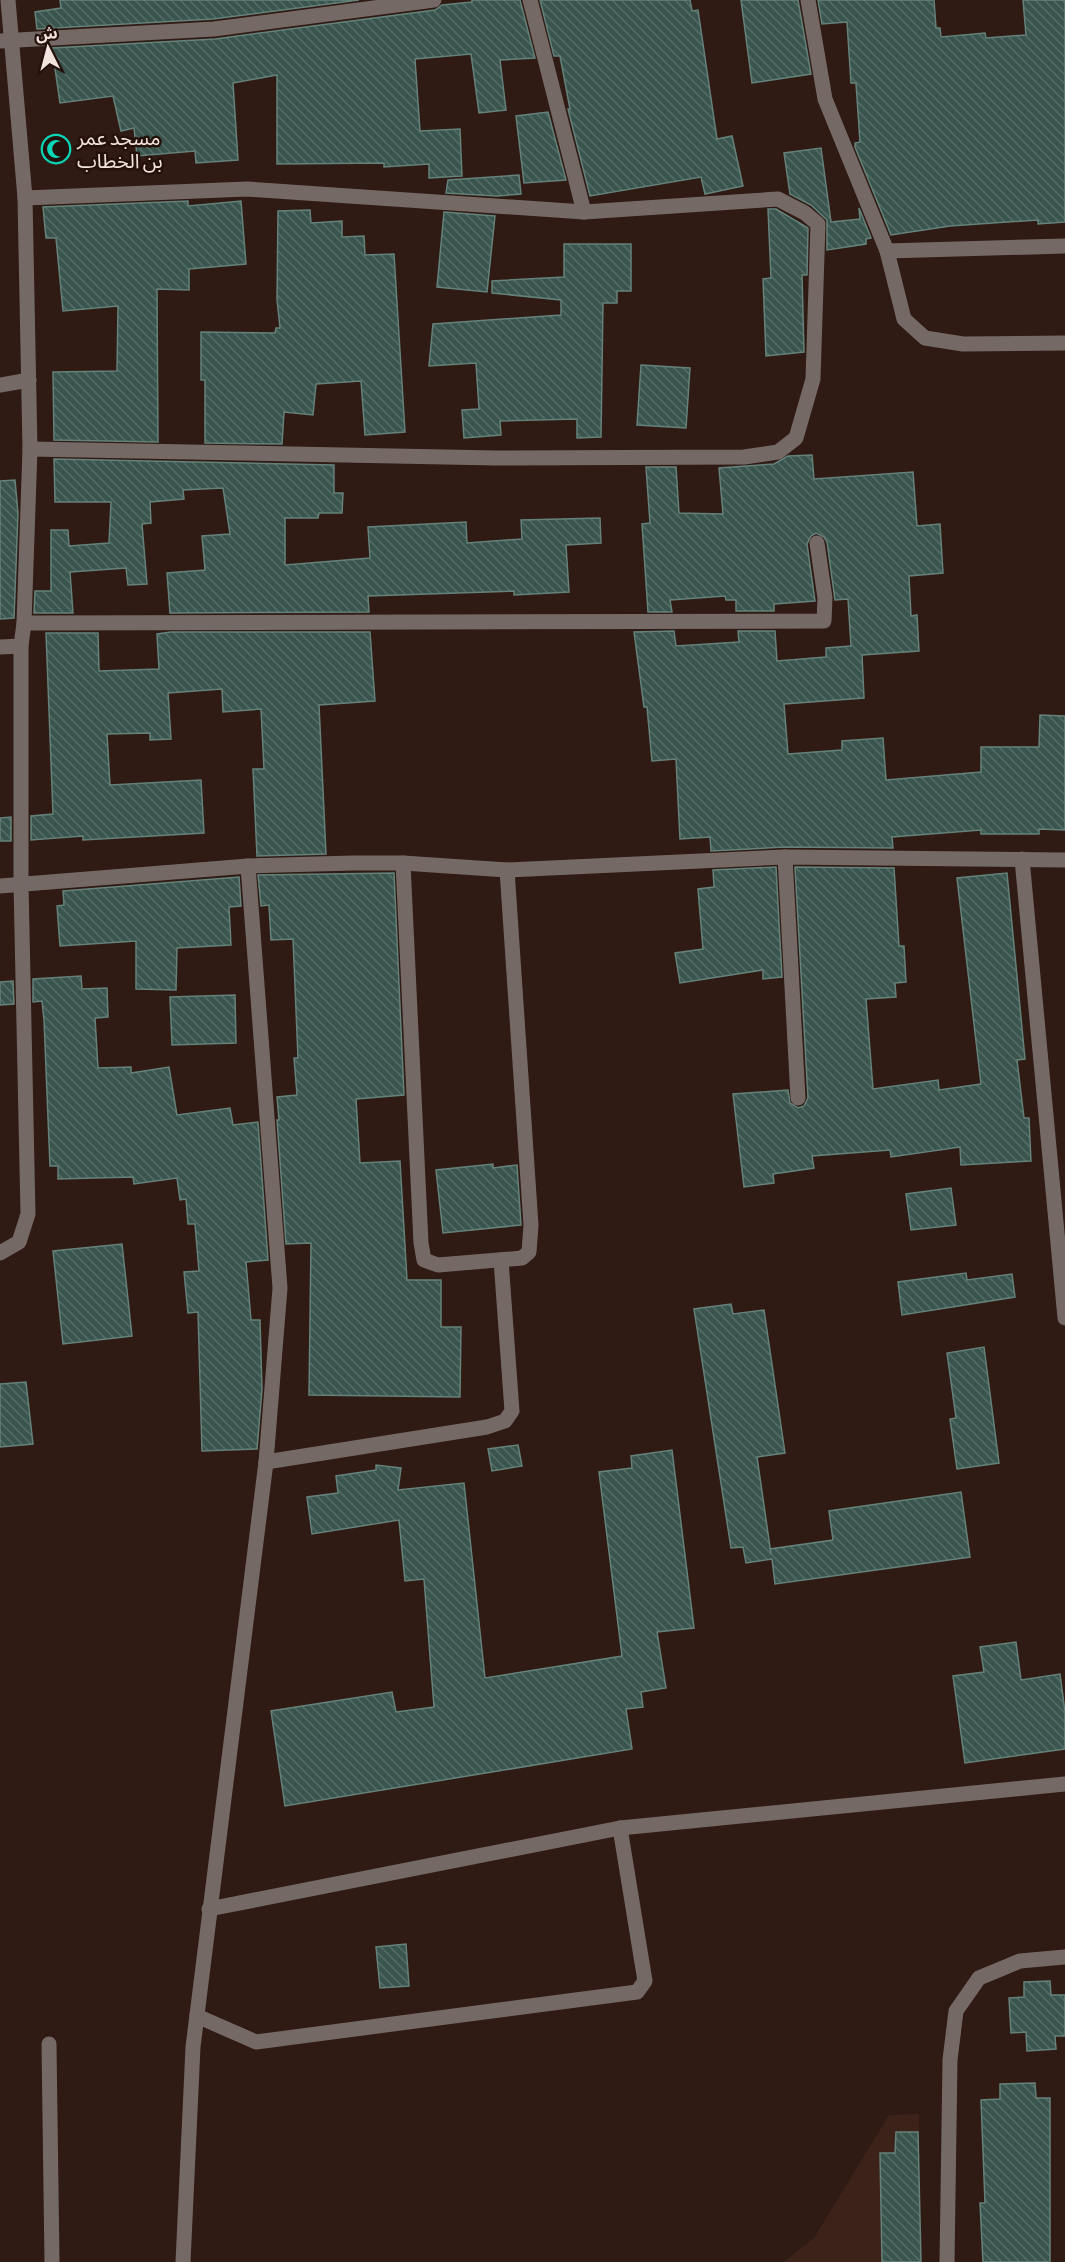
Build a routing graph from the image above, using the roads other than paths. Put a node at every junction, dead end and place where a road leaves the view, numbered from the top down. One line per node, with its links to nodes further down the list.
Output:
1 (8, 0): 5 (street)
2 (434, 0): 5 (street)
3 (530, 0): 7 (street)
4 (808, 0): 9 (street)
5 (5, 41): 6 (street)
6 (25, 198): 7 (street); 11 (street)
7 (584, 212): 13 (street)
8 (1065, 246): 9 (street)
9 (887, 250): 10 (street)
10 (1065, 343)
11 (30, 380): 12 (street); 13 (street)
12 (0, 385)
13 (30, 449): 15 (street)
14 (818, 543): 15 (street)
15 (24, 623): 16 (street)
16 (21, 646): 17 (street); 24 (street)
17 (0, 647)
18 (785, 857): 19 (street); 23 (street); 26 (street)
19 (1022, 859): 20 (street); 29 (street)
20 (1065, 860)
21 (403, 863): 22 (street); 23 (street); 28 (street)
22 (248, 866): 24 (street); 30 (street)
23 (507, 870): 28 (street)
24 (21, 884): 25 (street); 27 (street)
25 (0, 885)
26 (798, 1098)
27 (0, 1253)
28 (501, 1260): 30 (street)
29 (1065, 1318)
30 (266, 1462): 33 (street)
31 (1065, 1784): 32 (street)
32 (620, 1828): 33 (street); 35 (street)
33 (209, 1909): 35 (street)
34 (1065, 1957): 39 (street)
35 (197, 2016): 38 (street)
36 (49, 2044): 37 (street)
37 (52, 2262)
38 (183, 2262)
39 (947, 2262)

